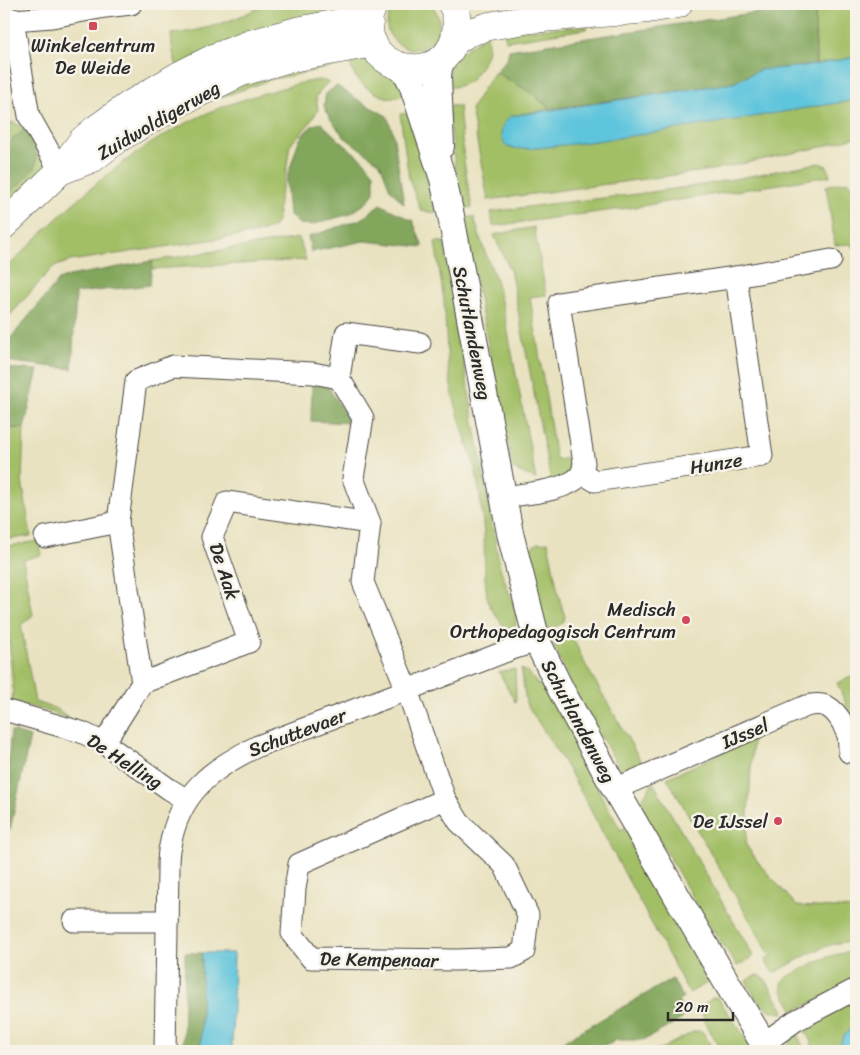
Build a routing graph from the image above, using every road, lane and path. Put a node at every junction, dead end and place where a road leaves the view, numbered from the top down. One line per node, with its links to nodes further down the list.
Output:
1 (131, 4): 7 (street)
2 (452, 4): 9 (main road)
3 (463, 4): 4 (main road)
4 (475, 4)
5 (678, 4): 9 (main road)
6 (372, 8): 8 (main road); 11 (main road, Zuidwoldigerweg)
7 (8, 18): 11 (street)
8 (372, 43): 10 (main road); 11 (main road, Zuidwoldigerweg)
9 (448, 50): 10 (main road); 12 (street, Schutlandenweg)
10 (400, 67): 12 (street, Schutlandenweg)
11 (60, 171): 13 (main road, Zuidwoldigerweg)
12 (443, 179): 19 (street, Schutlandenweg)
13 (4, 225)
14 (832, 260): 15 (street)
15 (736, 277): 18 (street); 18 (street, Hunze)
16 (420, 343): 17 (street)
17 (339, 378): 20 (street); 21 (street)
18 (582, 473): 19 (street)
19 (504, 498): 23 (street, Schutlandenweg)
20 (118, 522): 22 (street); 24 (street)
21 (370, 522): 24 (street, De Aak); 25 (street)
22 (45, 537)
23 (537, 640): 25 (street, Schuttevaer); 29 (street, Schutlandenweg)
24 (142, 683): 27 (street)
25 (407, 690): 30 (street, De Kempenaar); 31 (street, Schuttevaer)
26 (4, 710): 27 (street, De Helling)
27 (104, 743): 31 (street, De Helling)
28 (849, 752): 29 (street, IJssel)
29 (615, 790): 35 (street, Schutlandenweg)
30 (445, 798): 30 (street, De Kempenaar)
31 (187, 800): 33 (street, Schuttevaer)
32 (74, 921): 33 (street)
33 (167, 921): 36 (street, Schuttevaer)
34 (856, 989): 35 (street)
35 (766, 1047)
36 (165, 1051)

